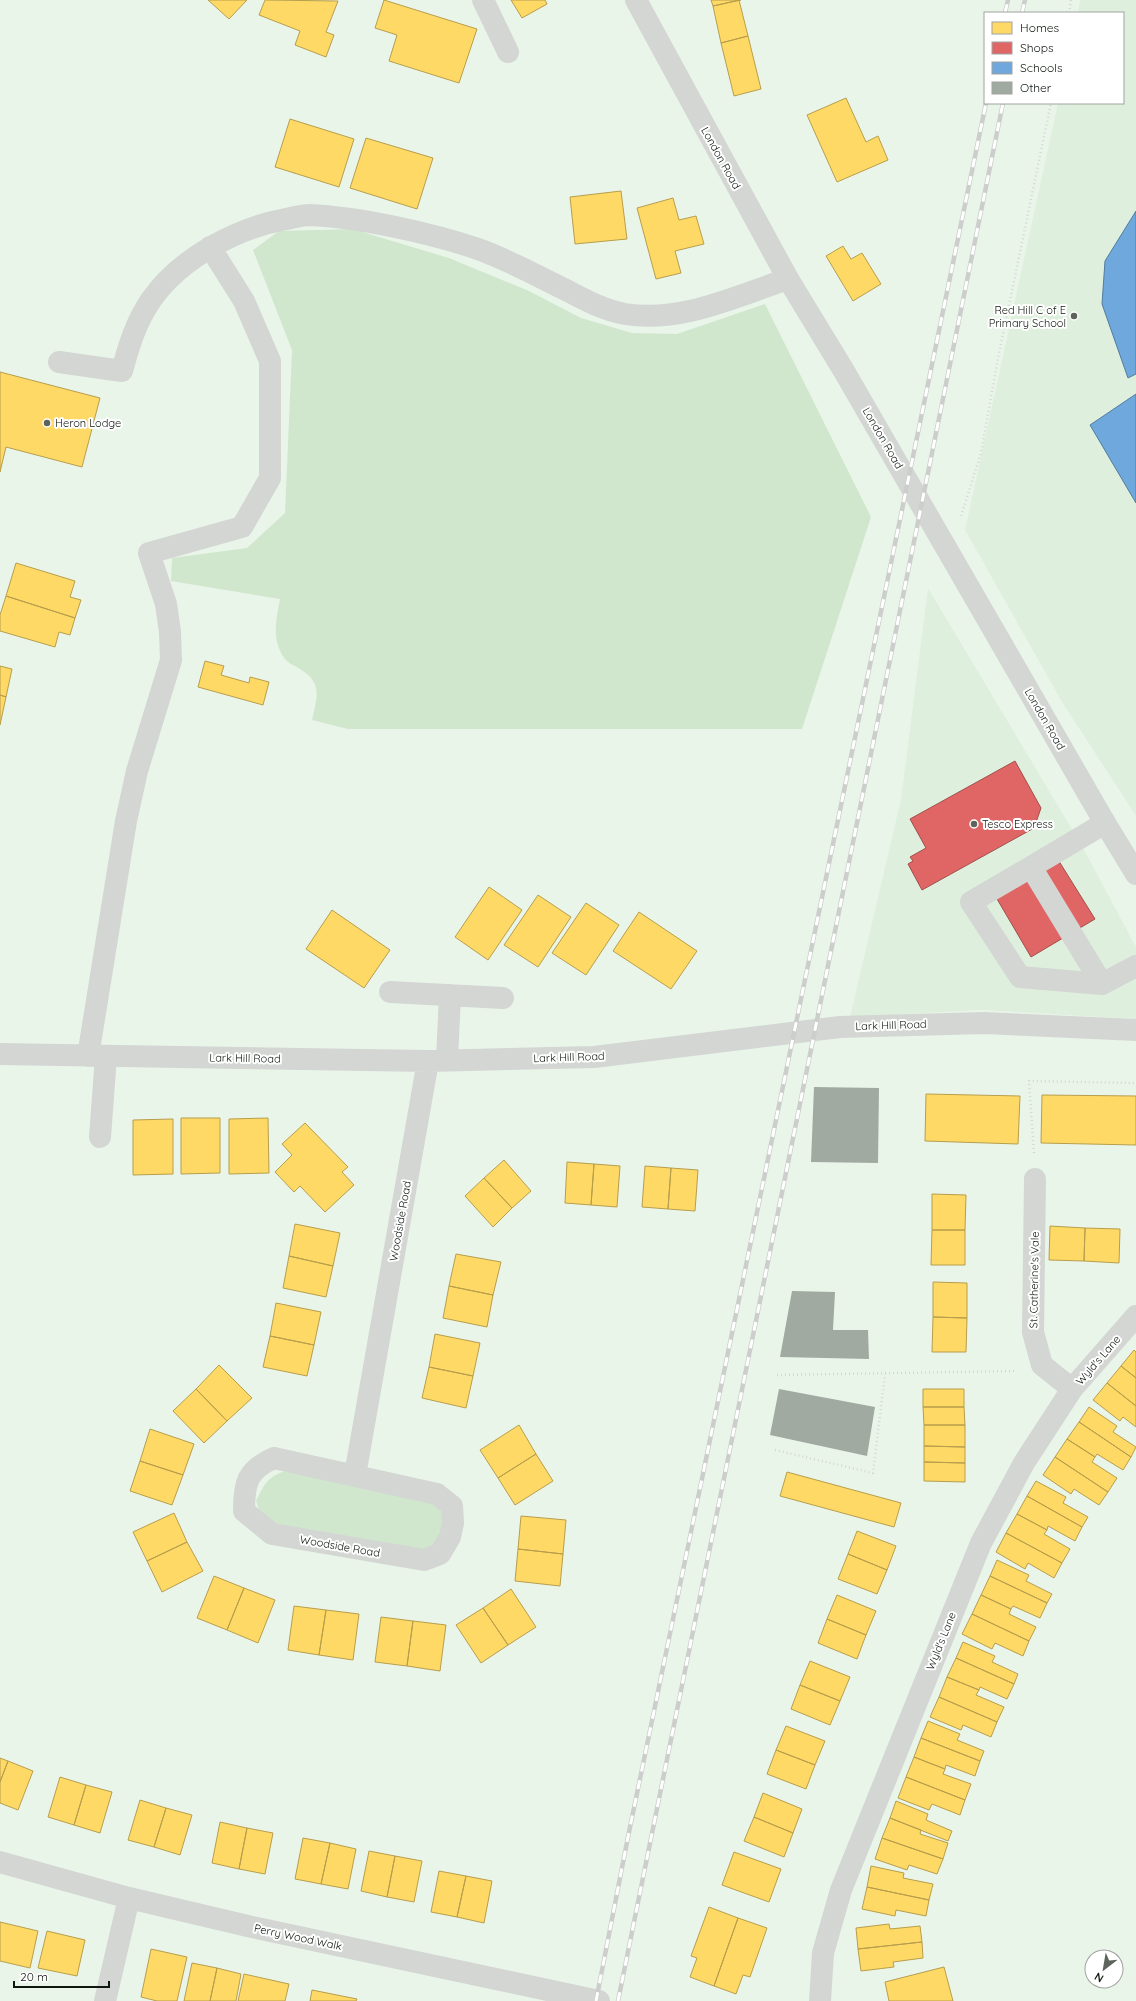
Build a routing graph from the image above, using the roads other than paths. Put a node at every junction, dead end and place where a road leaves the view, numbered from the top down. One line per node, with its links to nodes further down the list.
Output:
1 (483, 0): 3 (street)
2 (636, 0): 5 (street, London Road)
3 (508, 52)
4 (210, 247): 5 (street); 6 (street); 17 (street)
5 (788, 278): 7 (street, London Road)
6 (59, 362)
7 (1105, 823): 8 (street); 9 (street, London Road)
8 (1032, 866): 11 (street); 11 (street)
9 (1136, 874)
10 (1136, 966): 11 (street)
11 (1102, 984)
12 (390, 992): 13 (street)
13 (450, 995): 14 (street); 18 (street, Woodside Road)
14 (503, 998)
15 (1136, 1030): 18 (street, Lark Hill Road)
16 (0, 1054): 17 (street, Lark Hill Road)
17 (97, 1056): 18 (street, Lark Hill Road); 19 (street)
18 (438, 1061): 23 (street, Woodside Road)
19 (100, 1137)
20 (1035, 1179): 22 (street, St. Catherine's Vale)
21 (1136, 1316): 22 (street, Wyld's Lane)
22 (1072, 1389): 28 (street, Wyld's Lane)
23 (355, 1475): 23 (street, Woodside Road)
24 (0, 1862): 25 (street, Perry Wood Walk)
25 (130, 1898): 26 (street); 27 (street, Perry Wood Walk)
26 (105, 2001)
27 (599, 2001)
28 (820, 2001)

